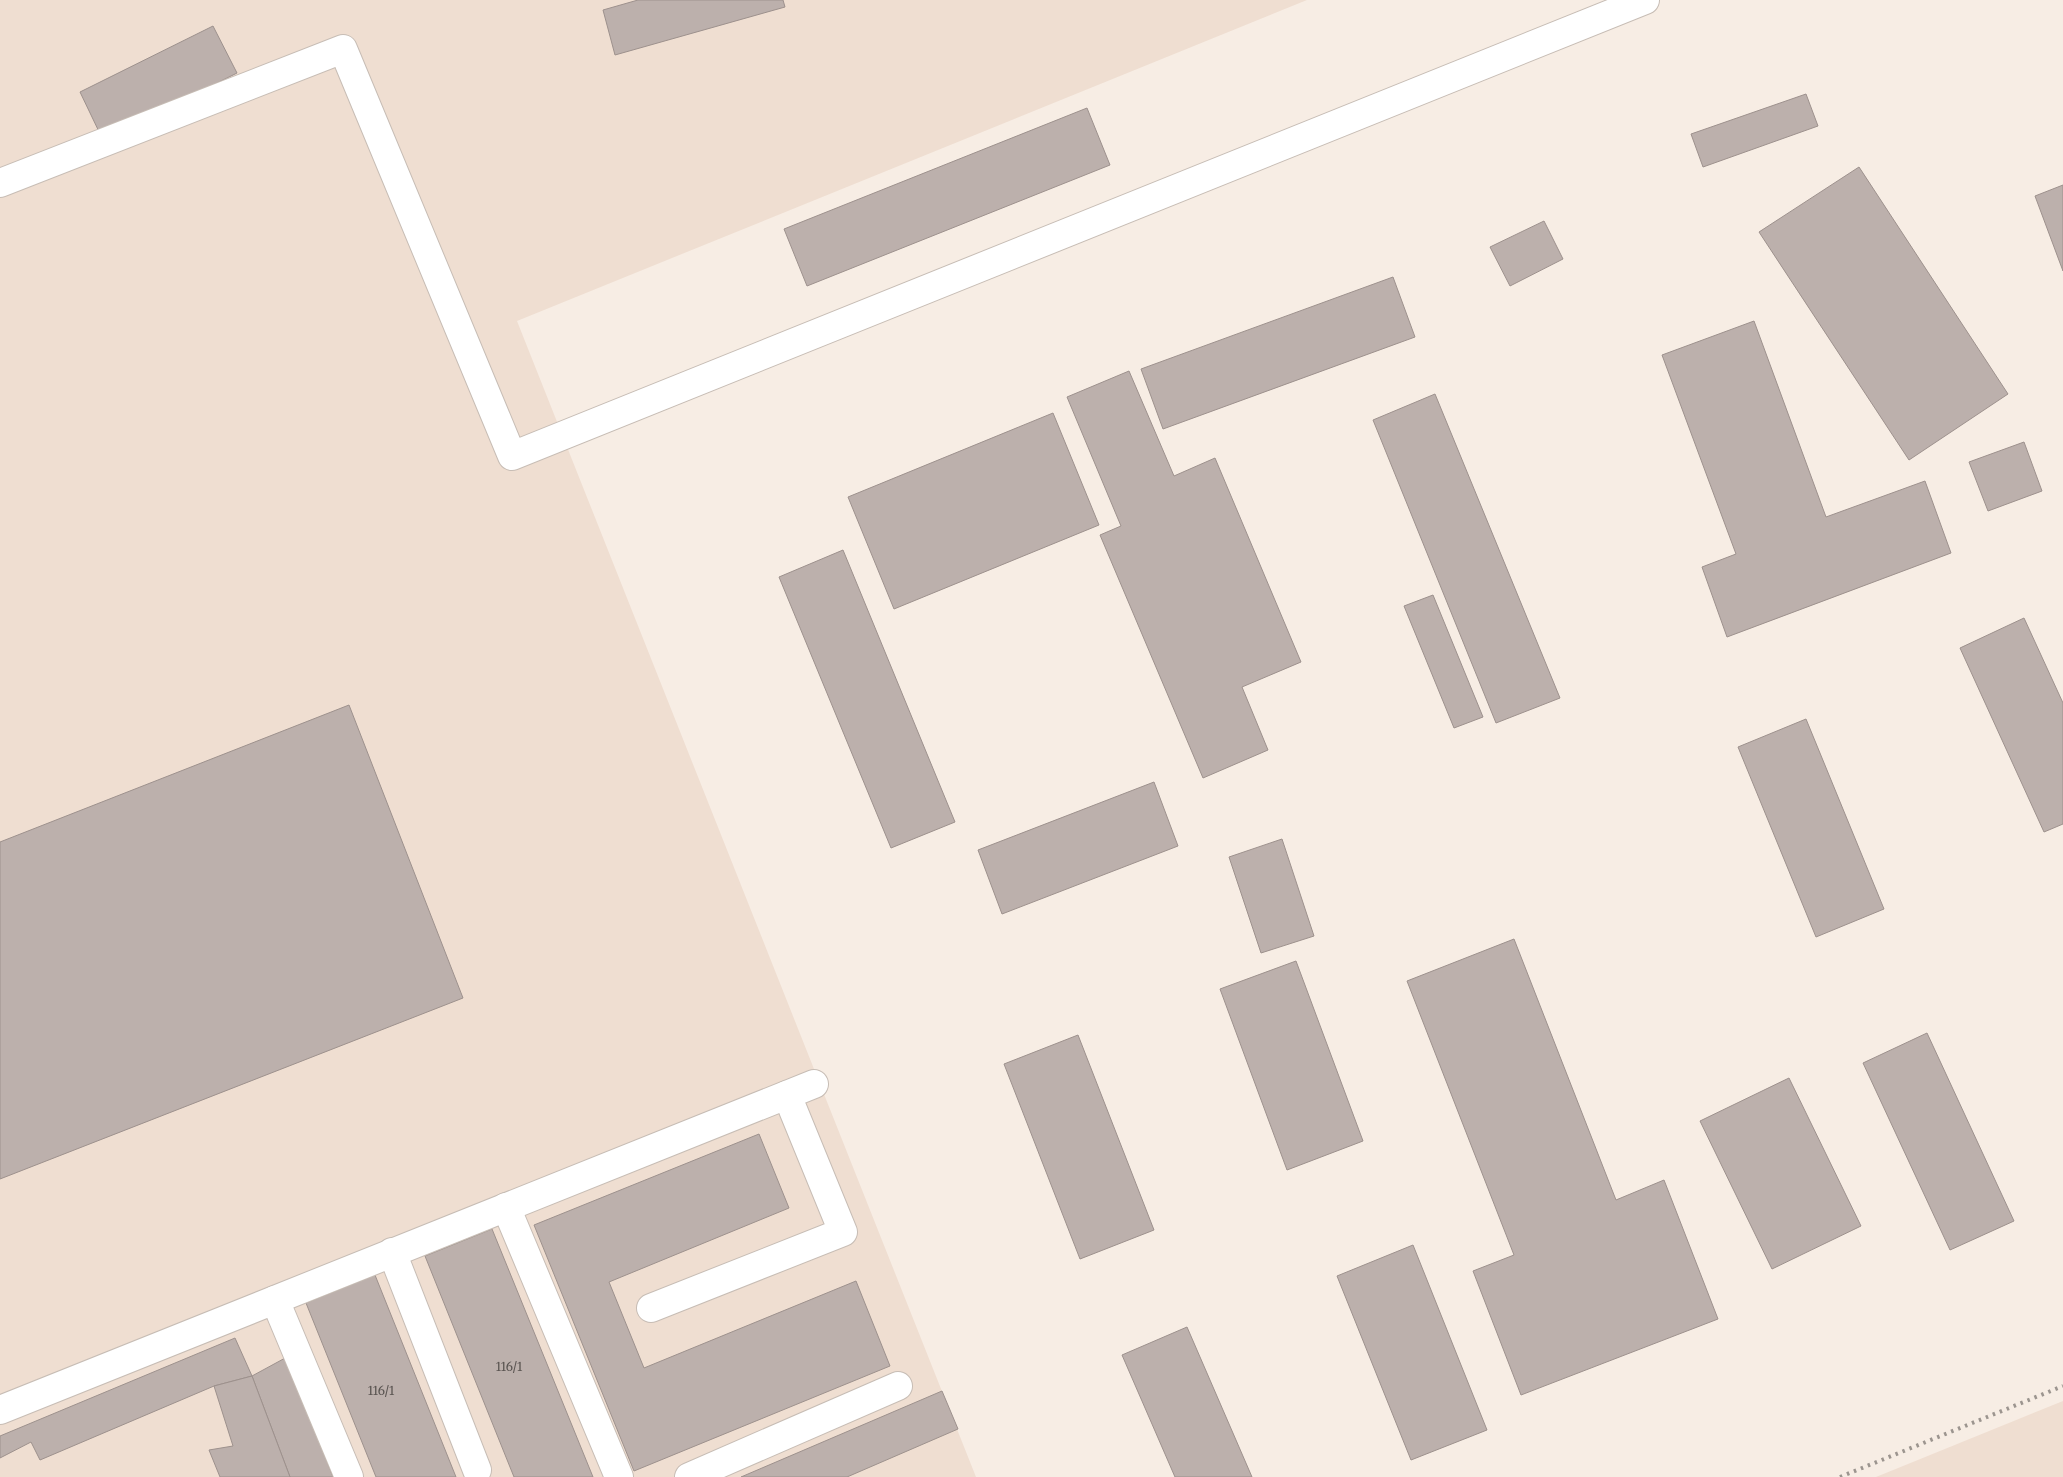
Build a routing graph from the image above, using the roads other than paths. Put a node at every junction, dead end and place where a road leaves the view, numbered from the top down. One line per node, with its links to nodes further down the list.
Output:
1 (1645, 0): 2 (lane)
2 (0, 183)
3 (814, 1084): 4 (lane)
4 (787, 1095): 5 (lane); 8 (lane)
5 (506, 1207): 6 (lane); 13 (lane)
6 (392, 1252): 7 (lane); 11 (lane)
7 (275, 1300): 10 (lane); 12 (lane)
8 (651, 1308)
9 (898, 1386): 14 (lane)
10 (0, 1410)
11 (476, 1470)
12 (350, 1477)
13 (619, 1477)
14 (690, 1477)

